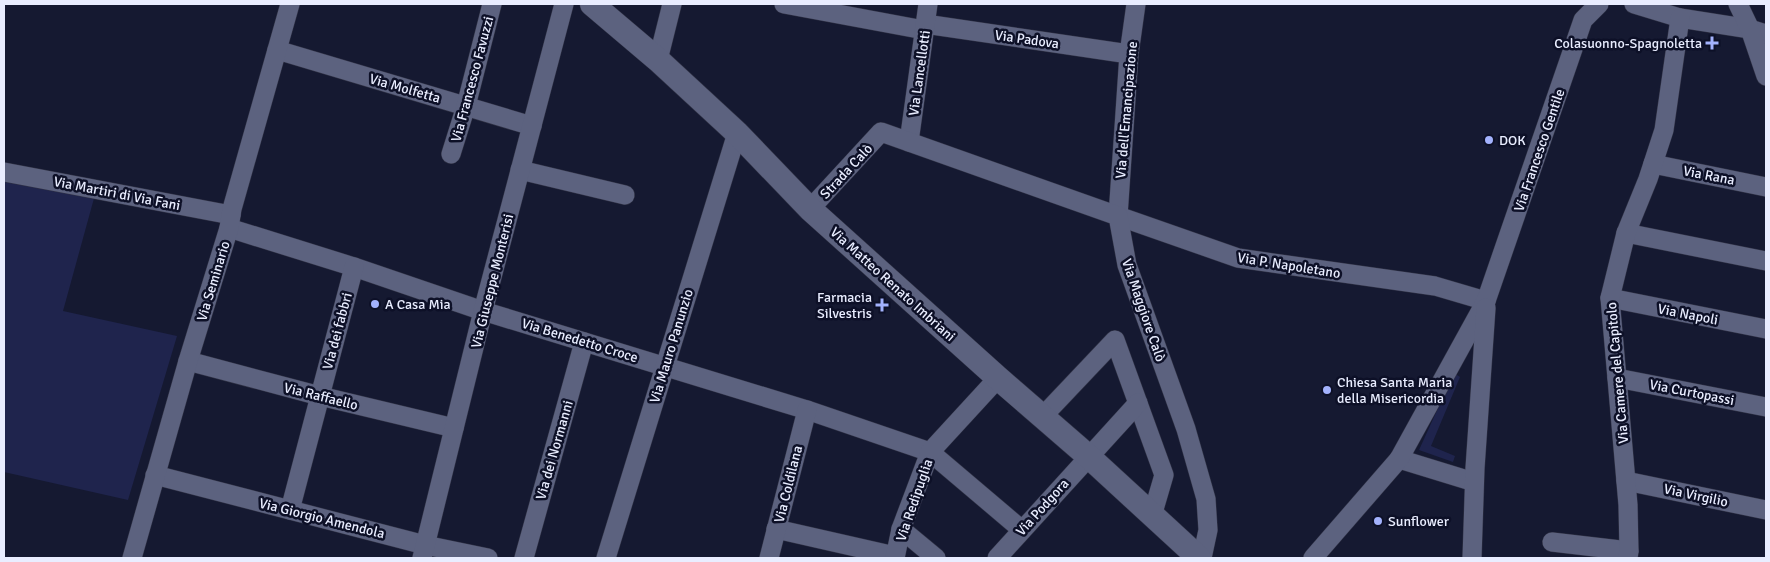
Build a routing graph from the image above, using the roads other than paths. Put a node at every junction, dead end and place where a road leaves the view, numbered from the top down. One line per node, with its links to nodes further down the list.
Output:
1 (290, 4): 15 (street, Via Seminario)
2 (492, 4): 19 (street, Via Francesco Favuzzi)
3 (564, 4): 20 (street, Via Giuseppe Monterisi)
4 (592, 4): 17 (street, Via Matteo Renato Imbriani)
5 (672, 4): 17 (street)
6 (784, 4): 13 (street, Via Padova)
7 (928, 4): 13 (street, Via Lancellotti)
8 (1136, 4): 16 (street, Via dell'Emancipazione)
9 (1599, 4): 36 (street, Via Francesco Gentile)
10 (1634, 4): 12 (street)
11 (1738, 4): 14 (street)
12 (1680, 18): 14 (street); 24 (street, Via Camere del Capitolo)
13 (924, 27): 16 (street, Via Padova); 22 (street, Via Lancellotti)
14 (1758, 32): 18 (street)
15 (277, 50): 19 (street, Via Molfetta); 31 (street, Via Seminario)
16 (1129, 54): 30 (street, Via dell'Emancipazione)
17 (658, 60): 21 (street, Via Matteo Renato Imbriani)
18 (1766, 76)
19 (466, 106): 20 (street, Via Molfetta); 23 (street, Via Francesco Favuzzi)
20 (532, 126): 25 (street, Via Giuseppe Monterisi)
21 (737, 133): 29 (street, Via Matteo Renato Imbriani); 41 (street, Via Mauro Panunzio)
22 (909, 142): 29 (street, Strada Calò); 30 (street)
23 (451, 154)
24 (1653, 164): 27 (street, Via Rana); 32 (street, Via Camere del Capitolo)
25 (520, 170): 28 (street); 37 (street, Via Giuseppe Monterisi)
26 (4, 172): 31 (street, Via Martiri di Via Fani)
27 (1766, 186)
28 (625, 195)
29 (810, 209): 42 (street, Via Matteo Renato Imbriani)
30 (1118, 216): 36 (street, Via P. Napoletano); 73 (street, Via Maggiore Calò)
31 (230, 221): 34 (street, Via Benedetto Croce); 40 (street, Via Seminario)
32 (1626, 233): 33 (street); 35 (street, Via Camere del Capitolo)
33 (1766, 260)
34 (354, 267): 37 (street, Via Benedetto Croce); 44 (street, Via dei fabbri)
35 (1610, 298): 38 (street, Via Napoli); 43 (street, Via Camere del Capitolo)
36 (1486, 301): 52 (street); 55 (street)
37 (483, 311): 39 (street, Via Benedetto Croce); 49 (street, Via Giuseppe Monterisi)
38 (1766, 329)
39 (584, 342): 41 (street, Via Benedetto Croce); 68 (street, Via dei Normanni)
40 (188, 361): 44 (street, Via Raffaello); 53 (street, Via Seminario)
41 (665, 366): 47 (street, Via Benedetto Croce); 69 (street, Via Mauro Panunzio)
42 (998, 378): 48 (street, Via Matteo Renato Imbriani); 50 (street, Via Redipuglia)
43 (1617, 378): 46 (street, Via Curtopassi); 54 (street, Via Camere del Capitolo)
44 (320, 396): 49 (street, Via Raffaello); 56 (street, Via dei fabbri)
45 (1138, 403): 48 (street); 51 (street, Via Podgora); 58 (street)
46 (1766, 407)
47 (807, 410): 50 (street, Via Benedetto Croce); 59 (street, Via Coldilana)
48 (1043, 416): 51 (street, Via Matteo Renato Imbriani)
49 (454, 428): 63 (street, Via Giuseppe Monterisi)
50 (930, 452): 60 (street, Via Redipuglia); 61 (street)
51 (1088, 456): 58 (street, Via Matteo Renato Imbriani); 61 (street, Via Podgora)
52 (1394, 465): 55 (street); 74 (street)
53 (155, 475): 56 (street, Via Giorgio Amendola); 66 (street, Via Seminario)
54 (1626, 481): 57 (street, Via Virgilio); 64 (street, Via Camere del Capitolo)
55 (1474, 482): 75 (street)
56 (290, 510): 63 (street, Via Giorgio Amendola)
57 (1766, 510)
58 (1152, 516): 73 (street, Via Matteo Renato Imbriani)
59 (776, 529): 65 (street); 70 (street, Via Coldilana)
60 (901, 529): 65 (street, Via Redipuglia); 71 (street)
61 (1022, 530): 72 (street, Via Podgora)
62 (1552, 542): 64 (street)
63 (423, 551): 67 (street, Via Giorgio Amendola)
64 (1629, 554)
65 (895, 557)
66 (132, 558)
67 (488, 558)
68 (524, 558)
69 (606, 558)
70 (769, 558)
71 (936, 558)
72 (997, 558)
73 (1201, 558)
74 (1312, 558)
75 (1472, 558)

